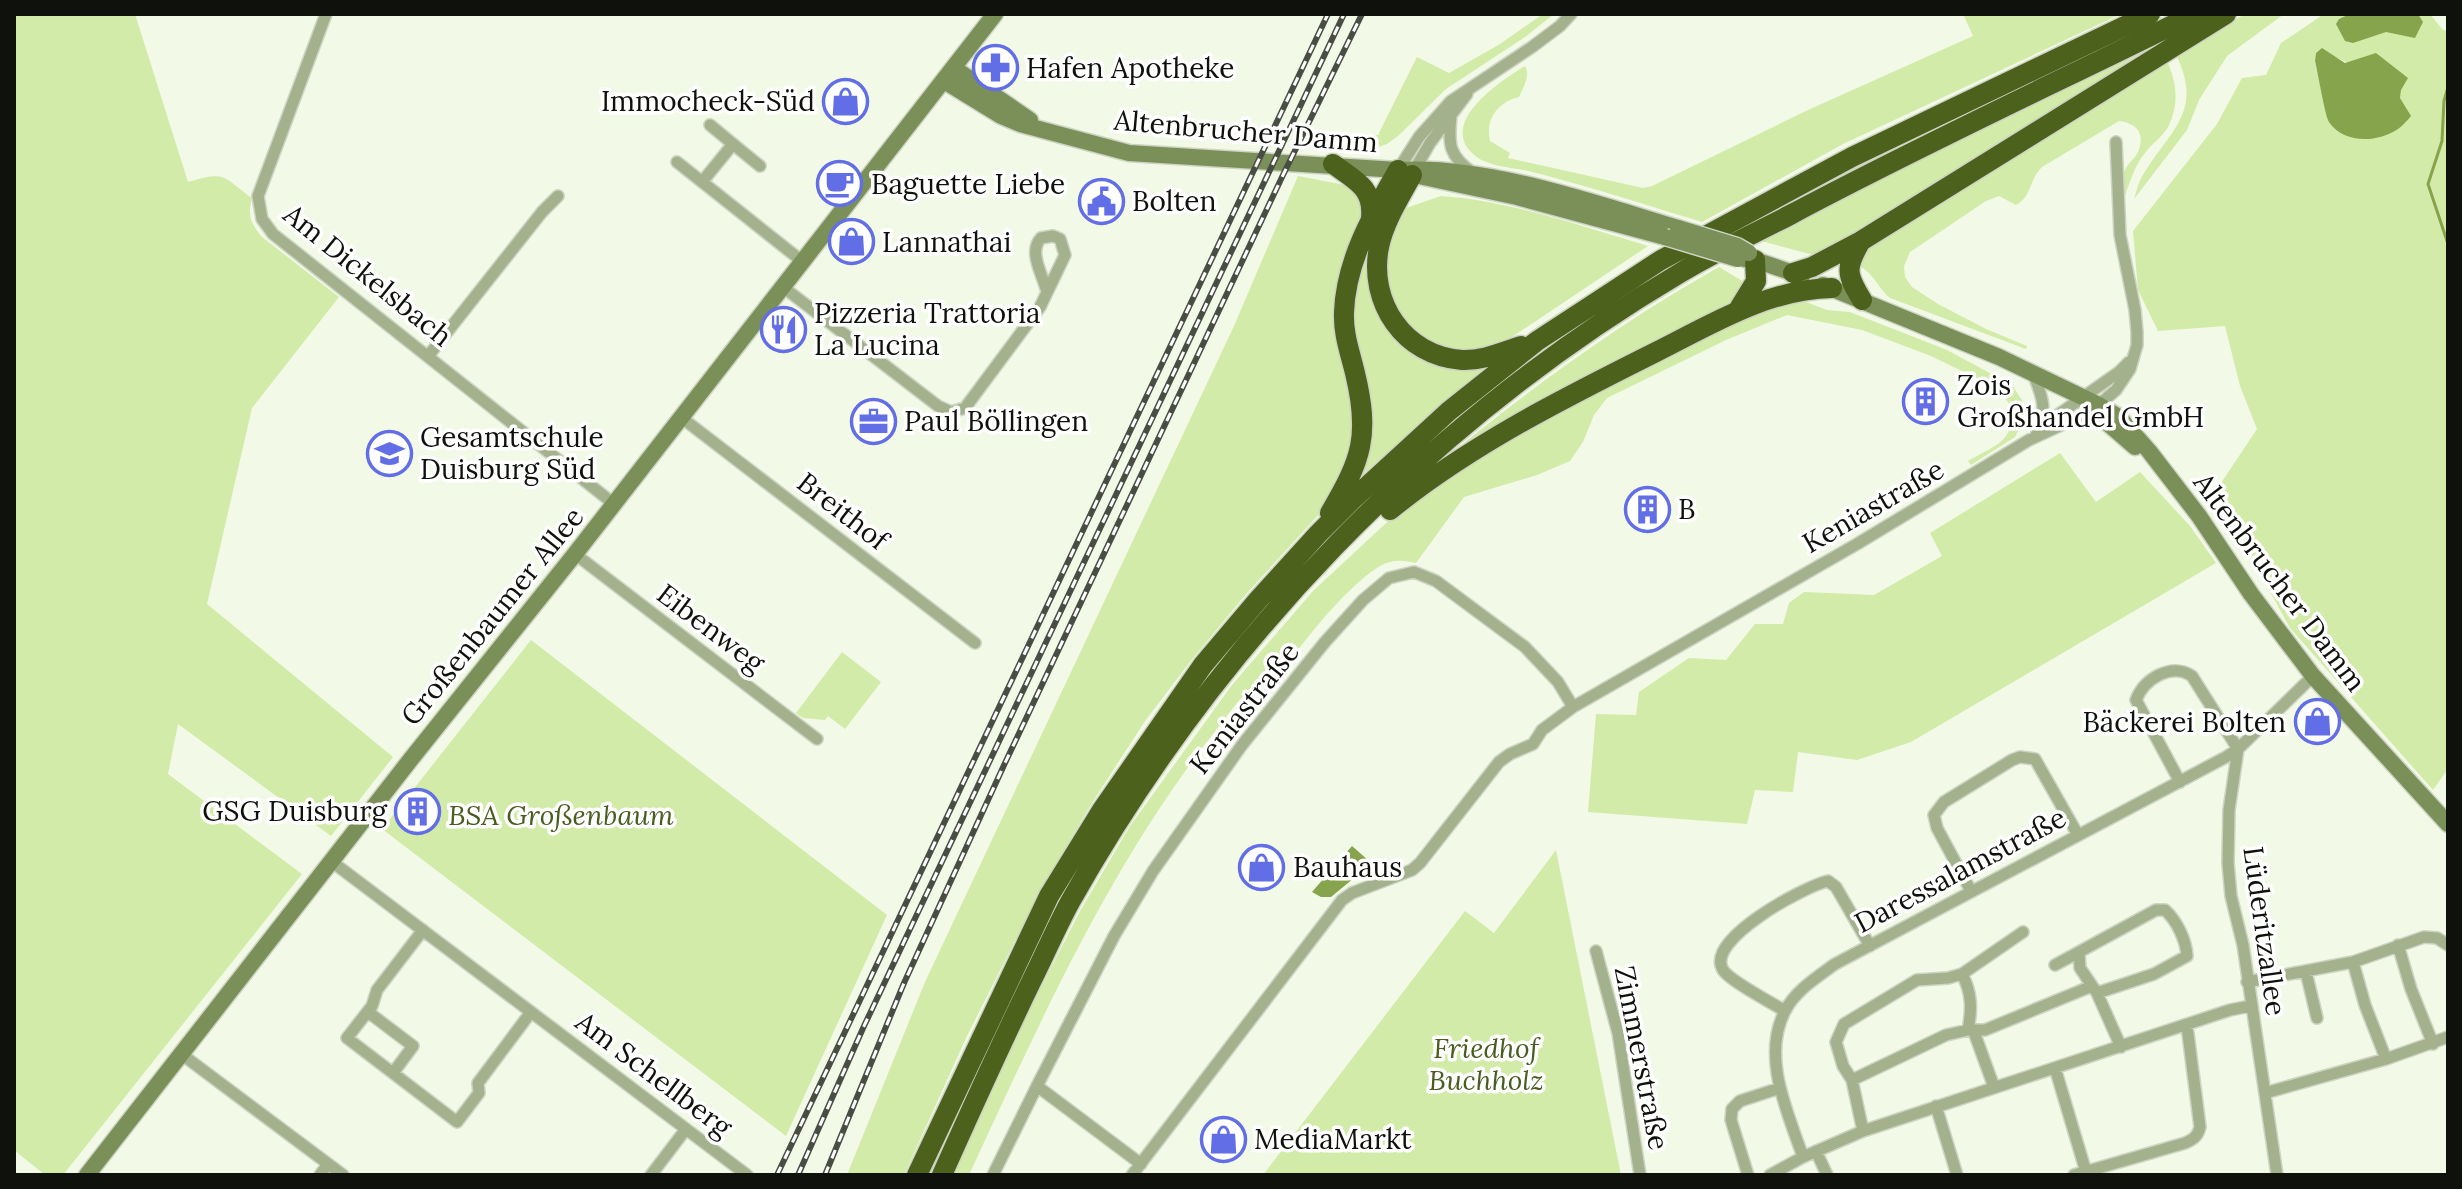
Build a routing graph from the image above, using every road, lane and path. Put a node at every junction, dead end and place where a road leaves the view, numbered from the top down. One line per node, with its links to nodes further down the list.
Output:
1 (326, 14): 32 (street, Am Dickelsbach)
2 (995, 14): 7 (main road, Großenbaumer Allee)
3 (1571, 14): 8 (street)
4 (2150, 14): 31 (highway)
5 (2195, 14): 41 (highway)
6 (2226, 14): 22 (highway)
7 (949, 74): 14 (main road, Altenbrucher Damm); 24 (main road, Großenbaumer Allee)
8 (1472, 88): 9 (street); 16 (street)
9 (1451, 116): 16 (street); 17 (street)
10 (710, 125): 12 (street)
11 (2116, 142): 33 (street)
12 (733, 144): 15 (street); 18 (street)
13 (677, 162): 18 (street)
14 (1333, 164): 16 (main road, Altenbrucher Damm); 20 (highway)
15 (760, 166)
16 (1408, 171): 17 (main road, Altenbrucher Damm); 20 (highway); 21 (main road, Altenbrucher Damm); 31 (highway)
17 (1477, 176): 21 (main road, Altenbrucher Damm)
18 (702, 182): 24 (street)
19 (558, 196): 32 (street)
20 (1370, 221): 39 (highway)
21 (1672, 233): 23 (main road, Altenbrucher Damm, bridge)
22 (1861, 241): 25 (highway); 29 (highway)
23 (1747, 257): 25 (main road, Altenbrucher Damm); 30 (highway)
24 (803, 262): 26 (main road, Großenbaumer Allee)
25 (1793, 273): 27 (main road, Altenbrucher Damm)
26 (783, 287): 28 (street); 36 (main road, Großenbaumer Allee)
27 (1832, 288): 29 (main road, Altenbrucher Damm); 30 (highway)
28 (1047, 292)
29 (1862, 300): 34 (main road, Altenbrucher Damm)
30 (1737, 312): 41 (highway)
31 (1537, 341): 39 (highway)
32 (429, 355): 38 (street, Am Dickelsbach)
33 (2134, 355): 35 (street); 35 (street)
34 (2032, 372): 35 (main road, Altenbrucher Damm); 37 (street)
35 (2091, 405): 37 (street, Keniastraße); 43 (main road, Altenbrucher Damm)
36 (682, 418): 38 (main road, Großenbaumer Allee); 42 (street, Breithof)
37 (2029, 440): 44 (street, Keniastraße)
38 (614, 504): 40 (main road, Großenbaumer Allee)
39 (1318, 534): 98 (highway)
40 (575, 554): 45 (street, Eibenweg); 50 (main road, Großenbaumer Allee)
41 (1302, 580): 99 (highway)
42 (975, 643)
43 (2313, 676): 46 (street); 48 (main road, Altenbrucher Damm)
44 (1573, 707): 80 (street, Keniastraße); 90 (street, Keniastraße)
45 (817, 739)
46 (2238, 749): 47 (street, Daressalamstraße); 47 (street); 63 (street, Lüderitzallee)
47 (2180, 782): 49 (street, Daressalamstraße)
48 (2448, 824)
49 (2078, 835): 51 (street, Daressalamstraße); 51 (street)
50 (331, 861): 52 (street, Am Schellberg); 75 (main road, Großenbaumer Allee)
51 (1971, 891): 56 (street, Daressalamstraße)
52 (423, 930): 67 (street); 68 (street, Am Schellberg)
53 (2023, 932): 62 (street)
54 (2398, 945): 55 (street); 59 (street); 73 (street)
55 (2448, 945)
56 (1870, 946): 66 (street, Daressalamstraße); 66 (street)
57 (1596, 951): 102 (street, Zimmerstraße)
58 (2079, 952): 60 (street); 64 (street); 64 (street)
59 (2353, 962): 61 (street); 76 (street)
60 (2055, 965)
61 (2306, 972): 63 (street); 69 (street)
62 (1962, 974): 71 (street); 79 (street)
63 (2247, 982): 65 (street, Lüderitzallee)
64 (2094, 989): 71 (street); 74 (street)
65 (2250, 1006): 70 (street); 83 (street, Lüderitzallee)
66 (1785, 1011): 82 (street)
67 (368, 1012): 78 (street); 78 (street)
68 (531, 1012): 78 (street); 85 (street, Am Schellberg)
69 (2317, 1018)
70 (2187, 1026): 74 (street); 92 (street)
71 (1971, 1031): 79 (street); 81 (street)
72 (2448, 1037): 73 (street)
73 (2433, 1044): 76 (street)
74 (2121, 1047): 77 (street)
75 (180, 1053): 89 (street); 93 (main road, Großenbaumer Allee)
76 (2386, 1059): 83 (street)
77 (2055, 1068): 81 (street); 92 (street)
78 (393, 1073)
79 (1852, 1080): 86 (street)
80 (1037, 1086): 90 (street); 100 (street, Keniastraße)
81 (1994, 1087): 84 (street)
82 (1780, 1088): 88 (street); 103 (street)
83 (2265, 1093): 106 (street, Lüderitzallee)
84 (1936, 1106): 86 (street); 91 (street)
85 (686, 1129): 96 (street); 97 (street, Am Schellberg)
86 (1863, 1131): 87 (street)
87 (1816, 1151): 88 (street); 105 (street)
88 (1803, 1157): 104 (street)
89 (328, 1164): 94 (street); 95 (street)
90 (1141, 1164): 101 (street, Keniastraße)
91 (1955, 1169)
92 (2080, 1173)
93 (87, 1175)
94 (320, 1175)
95 (343, 1175)
96 (651, 1175)
97 (747, 1175)
98 (917, 1175)
99 (942, 1175)
100 (993, 1175)
101 (1132, 1175)
102 (1640, 1175)
103 (1748, 1175)
104 (1770, 1175)
105 (1827, 1175)
106 (2277, 1175)

